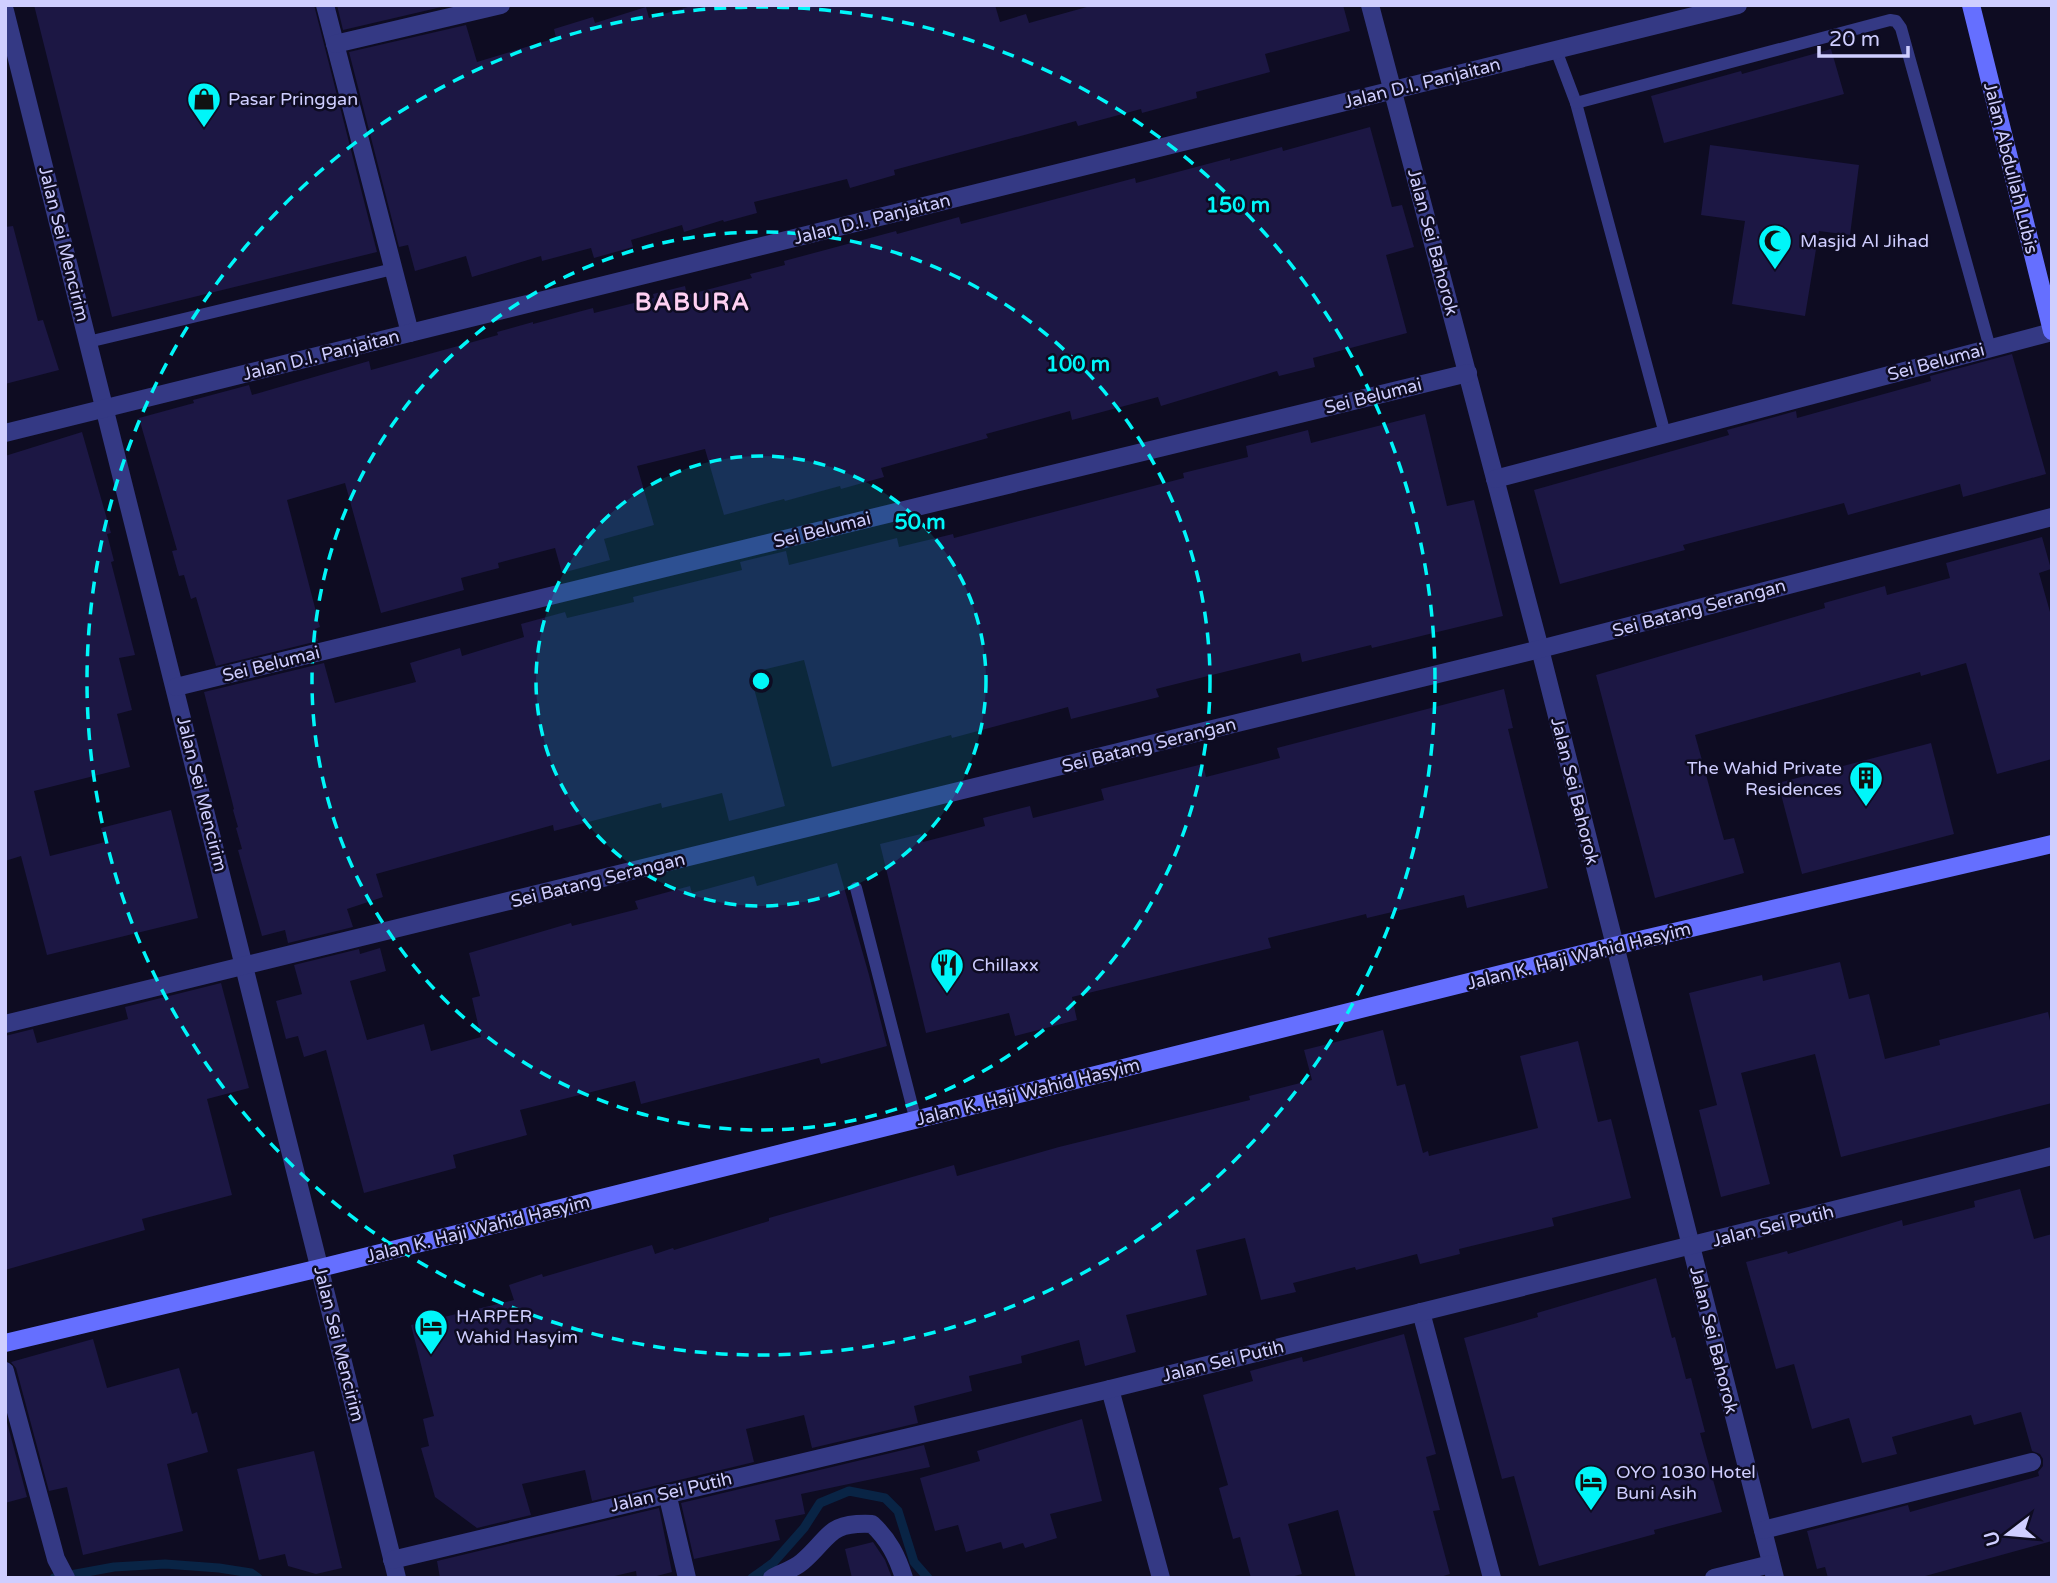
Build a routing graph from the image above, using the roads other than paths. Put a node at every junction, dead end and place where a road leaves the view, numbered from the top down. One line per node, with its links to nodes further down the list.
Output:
1 (325, 5): 7 (street)
2 (501, 5): 7 (street)
3 (1370, 5): 9 (street, Jalan Sei Bahorok)
4 (1738, 5): 8 (street, Jalan D.I. Panjaitan)
5 (1971, 5): 12 (street, Jalan Abdullah Lubis)
6 (5, 11): 14 (street, Jalan Sei Mencirim)
7 (335, 44): 11 (street)
8 (1556, 50): 9 (street, Jalan D.I. Panjaitan); 10 (lane)
9 (1392, 91): 13 (street, Jalan D.I. Panjaitan); 16 (street, Jalan Sei Bahorok)
10 (1576, 103): 15 (lane); 19 (lane)
11 (393, 269): 13 (street); 14 (lane)
12 (2052, 332): 15 (street, Sei Belumai)
13 (410, 333): 17 (street, Jalan D.I. Panjaitan)
14 (88, 342): 17 (street, Jalan Sei Mencirim)
15 (1990, 348): 19 (street, Sei Belumai)
16 (1468, 373): 20 (street, Jalan Sei Bahorok); 23 (street, Sei Belumai)
17 (105, 408): 18 (street, Jalan D.I. Panjaitan); 23 (street, Jalan Sei Mencirim)
18 (5, 433)
19 (1665, 434): 20 (street, Sei Belumai)
20 (1495, 479): 22 (street, Jalan Sei Bahorok)
21 (2052, 517): 22 (street, Sei Batang Serangan)
22 (1539, 649): 26 (street, Jalan Sei Bahorok); 27 (street, Sei Batang Serangan)
23 (176, 687): 27 (street, Jalan Sei Mencirim)
24 (2052, 844): 26 (street, Jalan K. Haji Wahid Hasyim)
25 (856, 888): 29 (lane)
26 (1614, 946): 29 (street, Jalan K. Haji Wahid Hasyim); 31 (street, Jalan Sei Bahorok)
27 (244, 967): 28 (street, Sei Batang Serangan); 32 (street, Jalan Sei Mencirim)
28 (5, 1024)
29 (916, 1121): 32 (street, Jalan K. Haji Wahid Hasyim)
30 (2052, 1156): 31 (street, Jalan Sei Putih)
31 (1690, 1247): 33 (street, Jalan Sei Putih); 39 (street, Jalan Sei Bahorok)
32 (320, 1268): 34 (street, Jalan K. Haji Wahid Hasyim); 40 (street, Jalan Sei Mencirim)
33 (1420, 1312): 36 (street, Jalan Sei Putih); 48 (street)
34 (5, 1343)
35 (5, 1371): 42 (street)
36 (1110, 1389): 38 (street, Jalan Sei Putih); 47 (street)
37 (2032, 1462): 39 (street)
38 (667, 1493): 40 (street, Jalan Sei Putih); 44 (street)
39 (1763, 1530): 41 (street, Jalan Sei Bahorok)
40 (392, 1560): 43 (street, Jalan Sei Mencirim)
41 (1773, 1571): 49 (street)
42 (66, 1578)
43 (397, 1578)
44 (687, 1578)
45 (772, 1578): 46 (street)
46 (904, 1578)
47 (1161, 1578)
48 (1492, 1578)
49 (1714, 1578)

